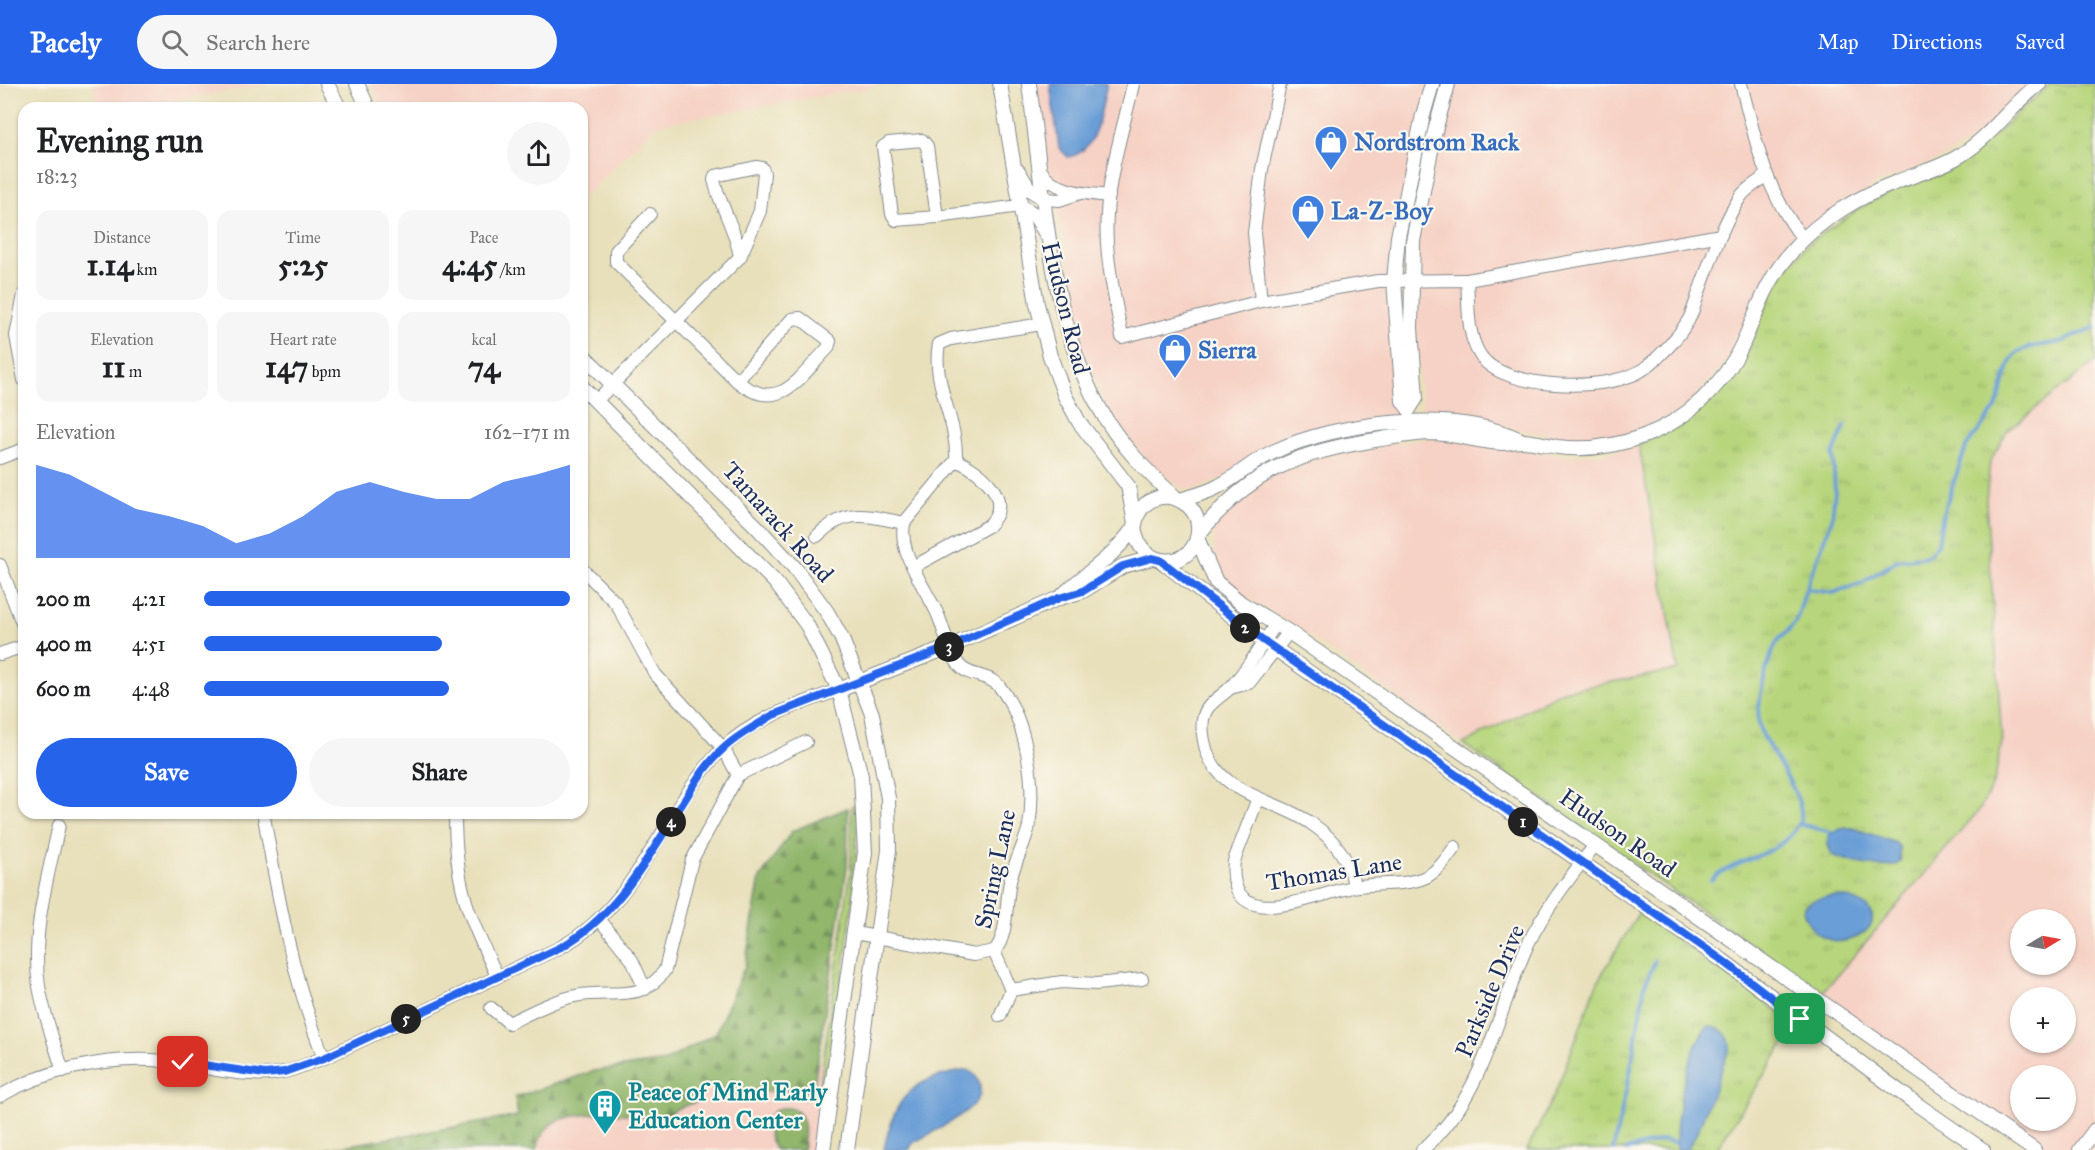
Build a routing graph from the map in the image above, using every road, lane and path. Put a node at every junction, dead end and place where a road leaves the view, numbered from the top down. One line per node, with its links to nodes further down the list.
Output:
1 (327, 84): 11 (street)
2 (357, 84): 12 (street)
3 (1000, 84): 13 (street, Hudson Road)
4 (1029, 84): 14 (street, Hudson Road)
5 (1133, 84): 17 (street)
6 (1280, 84): 29 (street)
7 (1432, 84): 27 (street)
8 (1448, 84): 28 (street)
9 (1741, 84): 15 (street)
10 (2039, 84): 23 (street)
11 (336, 102)
12 (365, 102)
13 (1013, 161): 18 (street); 19 (street, Hudson Road)
14 (1041, 171): 16 (street); 18 (street, Hudson Road)
15 (1766, 176): 22 (street); 23 (street)
16 (1080, 194): 17 (street); 18 (street)
17 (1108, 196): 29 (street)
18 (1045, 198): 24 (street, Hudson Road)
19 (1020, 206): 21 (street); 24 (street); 31 (street, Hudson Road)
20 (650, 214): 30 (street)
21 (937, 217): 21 (street)
22 (1721, 235): 26 (street); 26 (street)
23 (1803, 238): 39 (street)
24 (1051, 244): 43 (street, Hudson Road)
25 (740, 256): 25 (street); 30 (street)
26 (1467, 280): 28 (street)
27 (1394, 281): 28 (street); 29 (street); 39 (street)
28 (1411, 281): 39 (street)
29 (1261, 301)
30 (676, 320): 35 (street); 36 (street)
31 (1041, 324): 42 (street); 45 (street, Hudson Road)
32 (18, 326): 33 (street)
33 (18, 347)
34 (588, 360): 36 (street, Tamarack Road)
35 (737, 381): 35 (street)
36 (613, 385): 38 (street); 61 (street, Tamarack Road)
37 (588, 393): 38 (street, Tamarack Road)
38 (596, 401): 63 (street, Tamarack Road)
39 (1410, 422): 43 (street); 47 (street)
40 (18, 452): 41 (street)
41 (0, 459)
42 (956, 459): 44 (street); 50 (street)
43 (1179, 499): 45 (street); 47 (street)
44 (904, 523): 46 (street); 50 (street, Spring Lane)
45 (1135, 525): 48 (street); 52 (street)
46 (817, 536)
47 (1198, 536): 48 (street); 54 (street, Hudson Road)
48 (1156, 559): 52 (street); 56 (street, Hudson Road)
49 (0, 565): 53 (street)
50 (913, 567): 58 (street, Spring Lane)
51 (588, 575): 65 (street)
52 (1059, 598): 58 (street)
53 (18, 612)
54 (1276, 624): 55 (street, Hudson Road); 56 (street)
55 (1289, 632): 59 (street); 71 (street, Hudson Road)
56 (1264, 641): 59 (street, Hudson Road); 62 (street)
57 (18, 647): 60 (street)
58 (949, 647): 61 (street); 78 (street, Spring Lane)
59 (1276, 650): 62 (street); 73 (street, Hudson Road)
60 (1, 651)
61 (861, 682): 63 (street); 77 (street, Tamarack Road)
62 (1230, 688): 67 (street)
63 (839, 690): 65 (street); 76 (street, Tamarack Road)
64 (806, 742): 66 (street)
65 (723, 748): 66 (street); 75 (street)
66 (738, 775): 81 (street)
67 (1258, 798): 74 (street); 74 (street, Thomas Lane)
68 (264, 819): 85 (street)
69 (455, 819): 79 (street)
70 (59, 825): 86 (street)
71 (1595, 844): 73 (street, Parkside Drive); 93 (street, Hudson Road)
72 (1455, 847): 74 (street, Thomas Lane)
73 (1581, 862): 91 (street, Parkside Drive); 92 (street, Hudson Road)
74 (1354, 886)
75 (600, 920): 79 (street); 81 (street)
76 (855, 933): 77 (street, Spring Lane); 89 (street, Tamarack Road)
77 (878, 939): 78 (street, Spring Lane); 90 (street, Tamarack Road)
78 (994, 951): 82 (street, Spring Lane)
79 (497, 976): 85 (street)
80 (1142, 979): 82 (street)
81 (645, 989): 83 (street)
82 (1011, 990): 84 (street)
83 (491, 1008)
84 (1000, 1016)
85 (324, 1058): 86 (street)
86 (63, 1071): 87 (street)
87 (0, 1096)
88 (2095, 1130): 94 (street)
89 (824, 1150)
90 (847, 1150)
91 (1422, 1150)
92 (1983, 1150)
93 (2034, 1150)
94 (2080, 1150)

